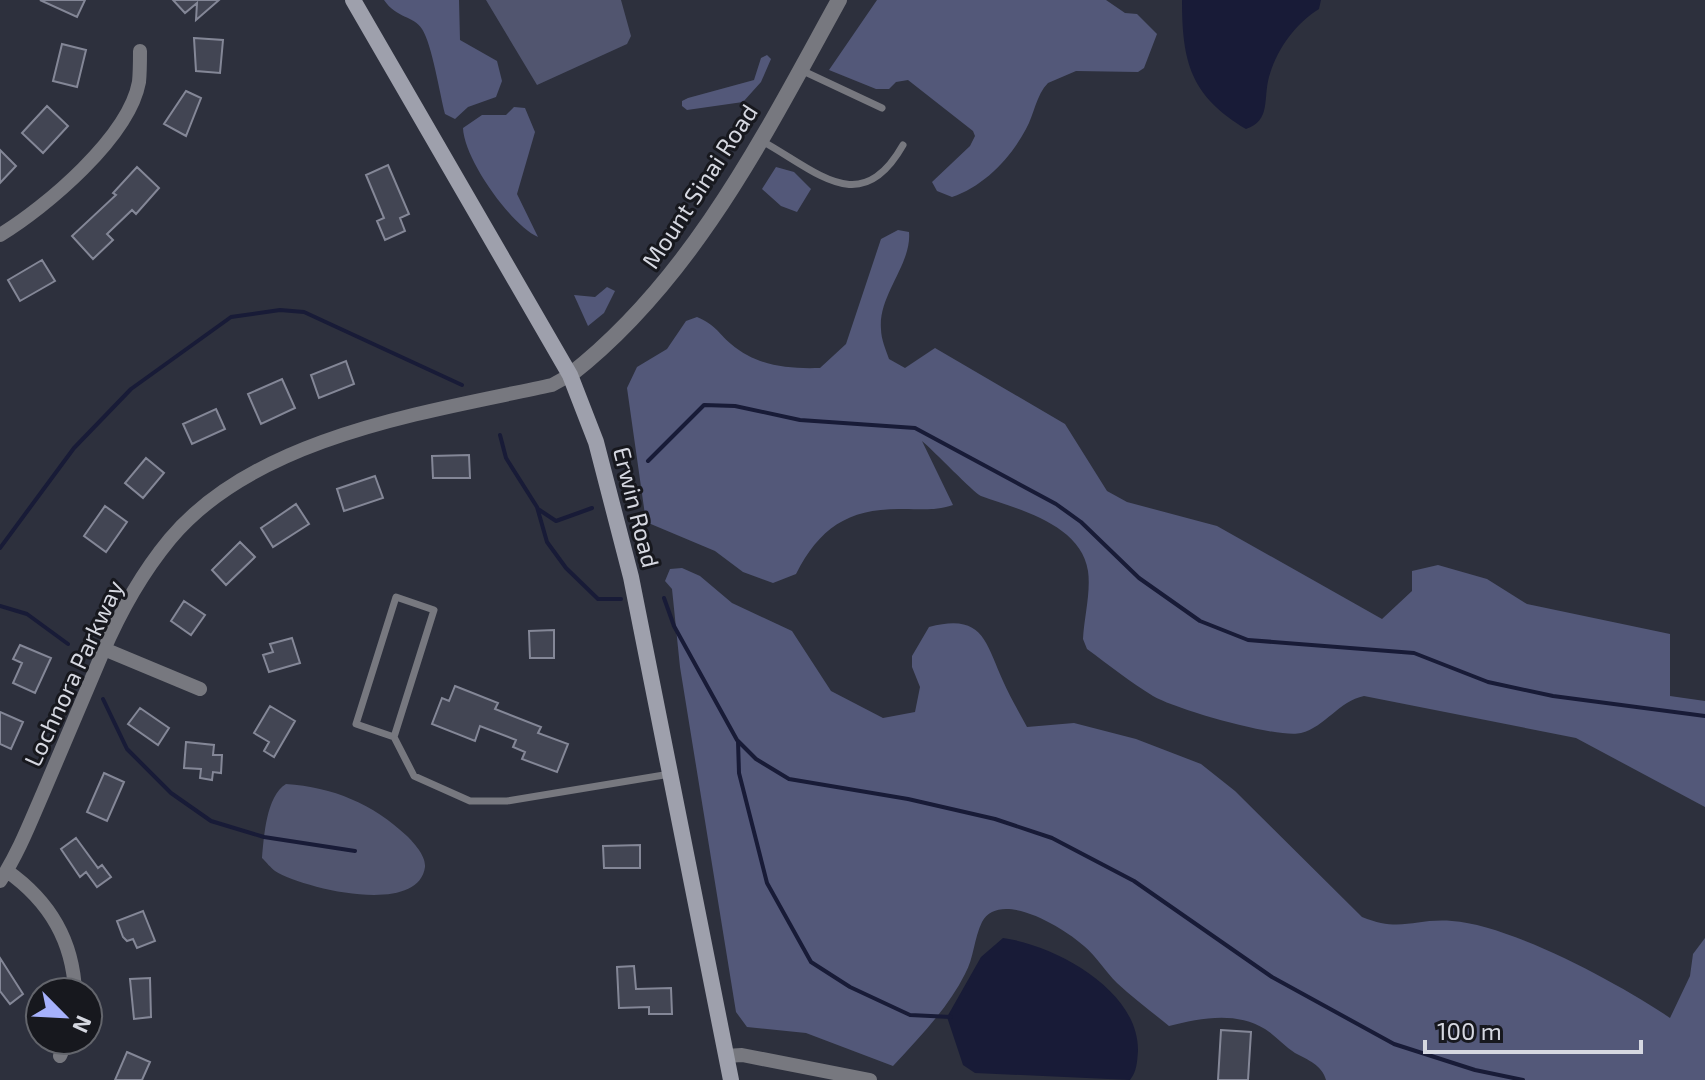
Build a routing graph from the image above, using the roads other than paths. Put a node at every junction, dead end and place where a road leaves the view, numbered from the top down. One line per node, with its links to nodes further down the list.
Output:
1 (353, 0): 9 (main road, Erwin Road)
2 (839, 0): 4 (street, Mount Sinai Road)
3 (140, 51): 8 (street)
4 (801, 70): 5 (lane); 6 (street, Mount Sinai Road)
5 (882, 108)
6 (760, 140): 7 (lane); 9 (street, Mount Sinai Road)
7 (903, 145)
8 (0, 235)
9 (570, 375): 10 (street, Lochnora Parkway); 13 (main road, Erwin Road)
10 (104, 649): 11 (street); 14 (street, Lochnora Parkway)
11 (200, 689)
12 (394, 737): 12 (lane); 13 (lane)
13 (670, 774): 16 (main road, Erwin Road)
14 (3, 876): 15 (street)
15 (73, 976)
16 (726, 1056): 17 (main road, Erwin Road); 18 (street)
17 (731, 1080)
18 (870, 1080)

